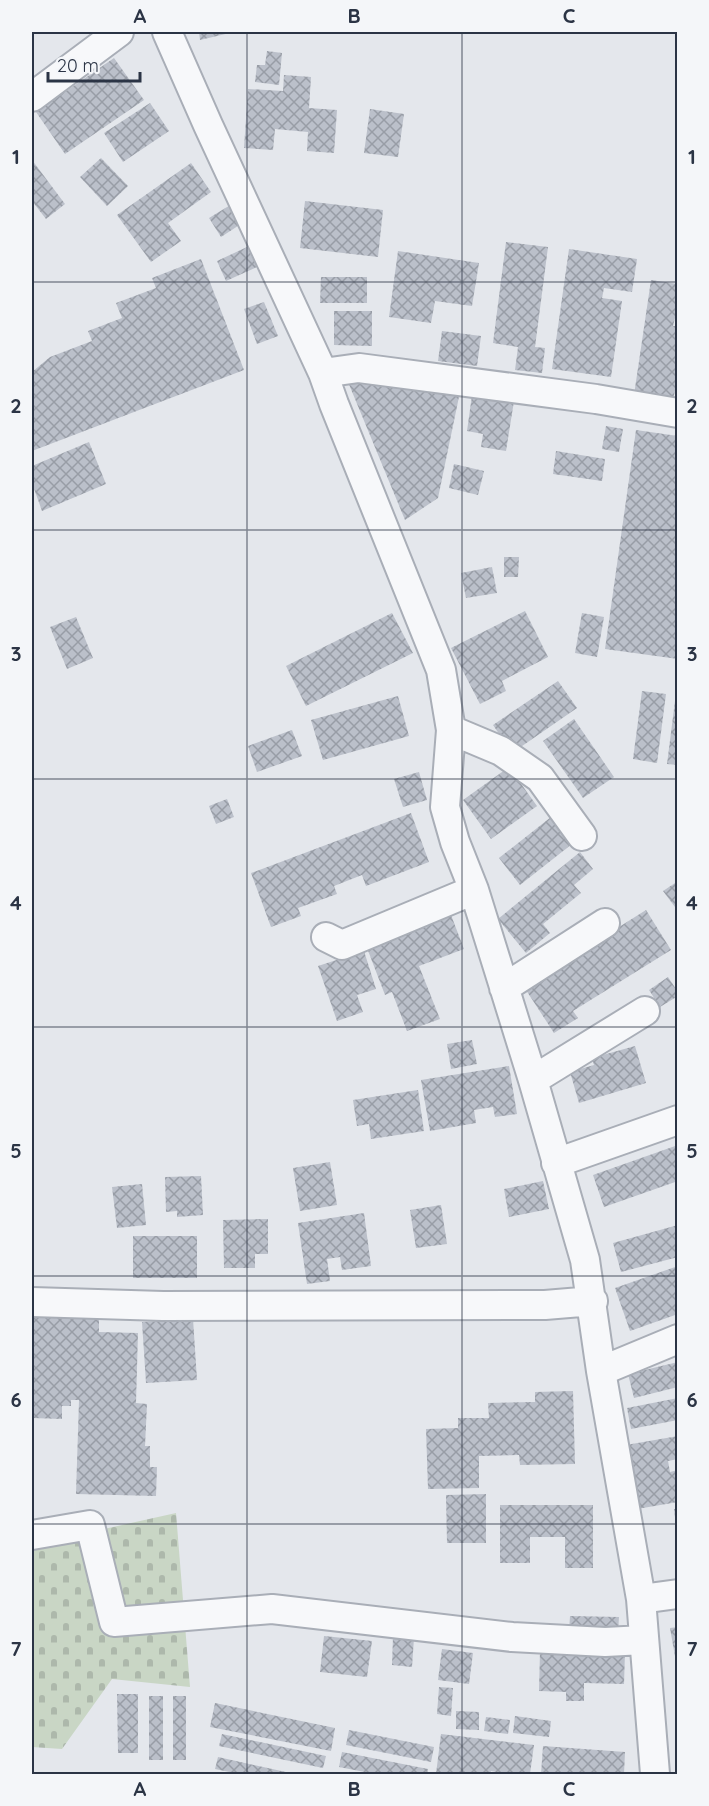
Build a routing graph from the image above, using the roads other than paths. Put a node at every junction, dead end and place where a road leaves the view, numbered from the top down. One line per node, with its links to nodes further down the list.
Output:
1 (119, 32): 3 (street)
2 (167, 32): 4 (street)
3 (32, 97)
4 (323, 373): 5 (street); 6 (street)
5 (678, 412)
6 (451, 730): 7 (street); 8 (street)
7 (582, 836)
8 (474, 890): 10 (street); 11 (street)
9 (605, 923): 11 (street)
10 (326, 937)
11 (504, 988): 13 (street)
12 (645, 1011): 13 (street)
13 (533, 1080): 15 (street)
14 (678, 1120): 15 (street)
15 (556, 1163): 16 (street)
16 (593, 1301): 17 (street); 19 (street)
17 (32, 1302)
18 (678, 1339): 19 (street)
19 (601, 1371): 22 (street)
20 (32, 1535): 23 (street)
21 (678, 1594): 22 (street)
22 (641, 1599): 23 (street)
23 (645, 1640): 24 (street)
24 (655, 1774)

